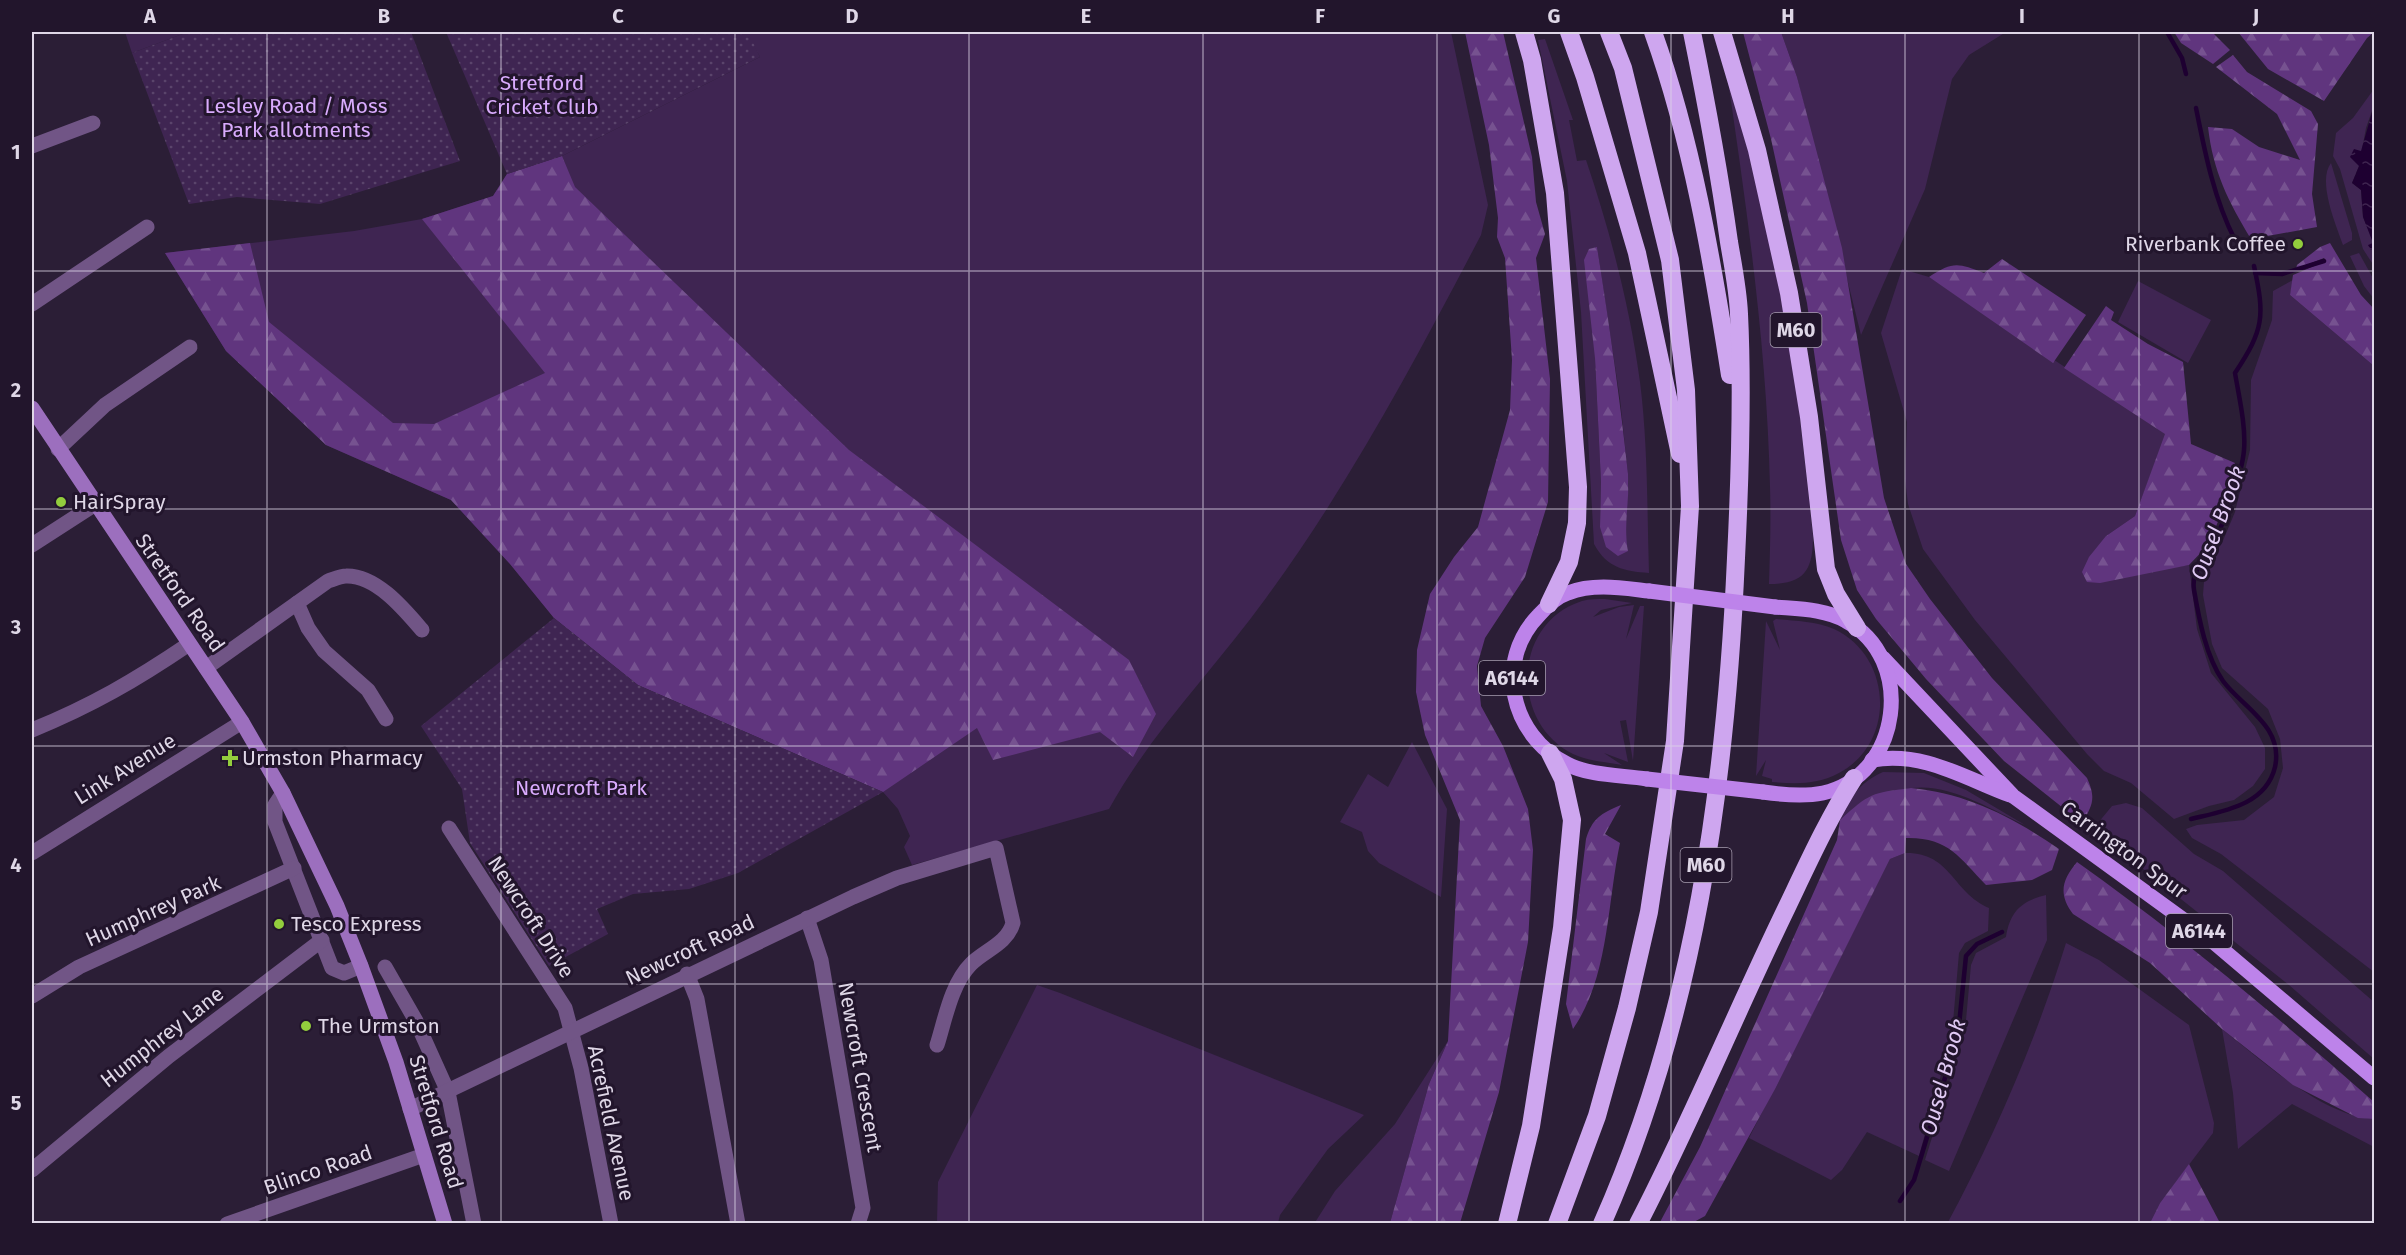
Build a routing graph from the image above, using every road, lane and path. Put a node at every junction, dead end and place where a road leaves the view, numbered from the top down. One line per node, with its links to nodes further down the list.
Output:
1 (1524, 32): 19 (highway)
2 (1569, 32): 16 (highway, M60)
3 (1609, 32): 16 (highway, M60)
4 (1653, 32): 14 (highway, M60)
5 (1692, 32): 14 (highway, M60)
6 (1722, 32): 20 (highway, M60)
7 (93, 123): 8 (street)
8 (32, 146)
9 (147, 227): 10 (street)
10 (32, 304)
11 (190, 347): 13 (street)
12 (35, 414): 13 (main road, Stretford Road)
13 (58, 449): 15 (main road, Stretford Road)
14 (1739, 492): 57 (highway, M60)
15 (94, 505): 17 (street); 22 (main road, Stretford Road)
16 (1690, 506): 56 (highway, M60)
17 (32, 545)
18 (297, 603): 21 (street); 24 (street); 25 (street)
19 (1549, 604): 20 (main road, A6144, bridge); 28 (main road, A6144)
20 (1857, 628): 23 (main road, A6144)
21 (422, 630)
22 (189, 644): 24 (main road, Stretford Road); 27 (street)
23 (1883, 658): 29 (main road, A6144); 32 (main road, Carrington Spur / A6144)
24 (206, 668): 26 (main road, Stretford Road)
25 (386, 719)
26 (242, 722): 31 (main road, Stretford Road); 34 (street, Link Avenue)
27 (32, 730)
28 (1550, 753): 30 (main road, A6144, bridge); 55 (highway)
29 (1872, 760): 30 (main road, A6144); 32 (main road, Carrington Spur / A6144)
30 (1854, 778): 58 (highway)
31 (283, 793): 35 (street); 38 (main road, Stretford Road)
32 (2013, 796): 44 (main road, Carrington Spur / A6144)
33 (449, 828): 42 (street, Newcroft Drive)
34 (32, 853)
35 (294, 868): 37 (street); 41 (street, Humphrey Park)
36 (807, 918): 40 (street, Newcroft Road); 43 (street, Newcroft Road); 54 (street, Newcroft Crescent)
37 (322, 940): 38 (street); 48 (street, Humphrey Lane)
38 (361, 966): 46 (main road, Stretford Road)
39 (385, 967): 45 (street, Stretford Road)
40 (687, 974): 42 (street, Newcroft Road); 53 (street)
41 (32, 996)
42 (569, 1032): 45 (street, Newcroft Road); 52 (street, Acrefield Avenue)
43 (937, 1045)
44 (2374, 1078)
45 (448, 1092): 46 (street, Newcroft Road); 51 (street, Stretford Road)
46 (410, 1109): 47 (main road, Stretford Road)
47 (424, 1155): 49 (street, Blinco Road); 50 (main road, Stretford Road)
48 (32, 1170)
49 (227, 1224)
50 (445, 1224)
51 (474, 1224)
52 (611, 1224)
53 (738, 1224)
54 (858, 1224)
55 (1507, 1224)
56 (1557, 1224)
57 (1602, 1224)
58 (1638, 1224)

